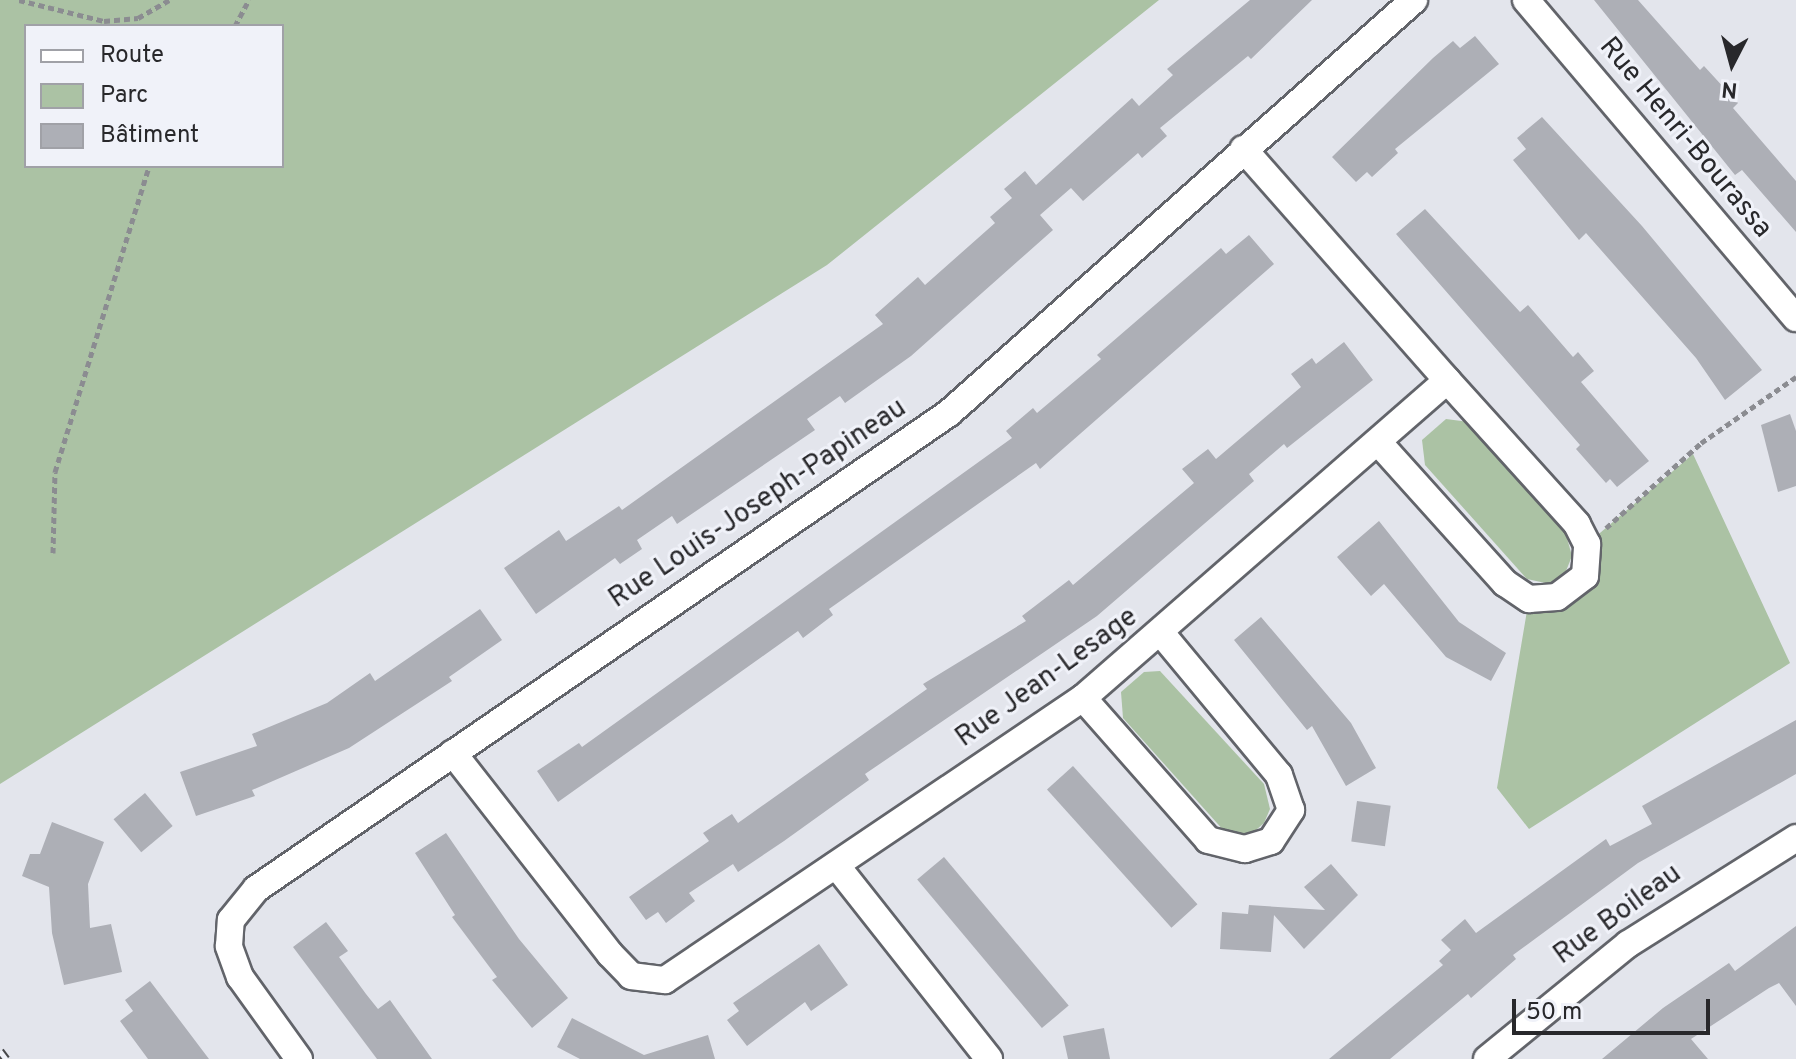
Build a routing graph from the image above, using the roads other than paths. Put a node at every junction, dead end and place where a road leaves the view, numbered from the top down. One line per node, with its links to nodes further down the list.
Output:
1 (1414, 0): 3 (street, Rue Louis-Joseph-Papineau)
2 (1526, 0): 4 (street, Rue Henri-Bourassa)
3 (1243, 149): 5 (street); 9 (street, Rue Louis-Joseph-Papineau)
4 (1796, 318)
5 (1447, 380): 6 (street, Rue Jean-Lesage); 6 (street)
6 (1378, 442): 7 (street, Rue Jean-Lesage)
7 (1162, 634): 8 (street, Rue Jean-Lesage); 8 (street)
8 (1083, 698): 11 (street, Rue Jean-Lesage)
9 (453, 753): 11 (street, Rue Jean-Lesage); 12 (street, Rue Louis-Joseph-Papineau)
10 (1796, 838): 14 (street, Rue Boileau)
11 (836, 865): 13 (street)
12 (299, 1059)
13 (989, 1059)
14 (1487, 1059)

